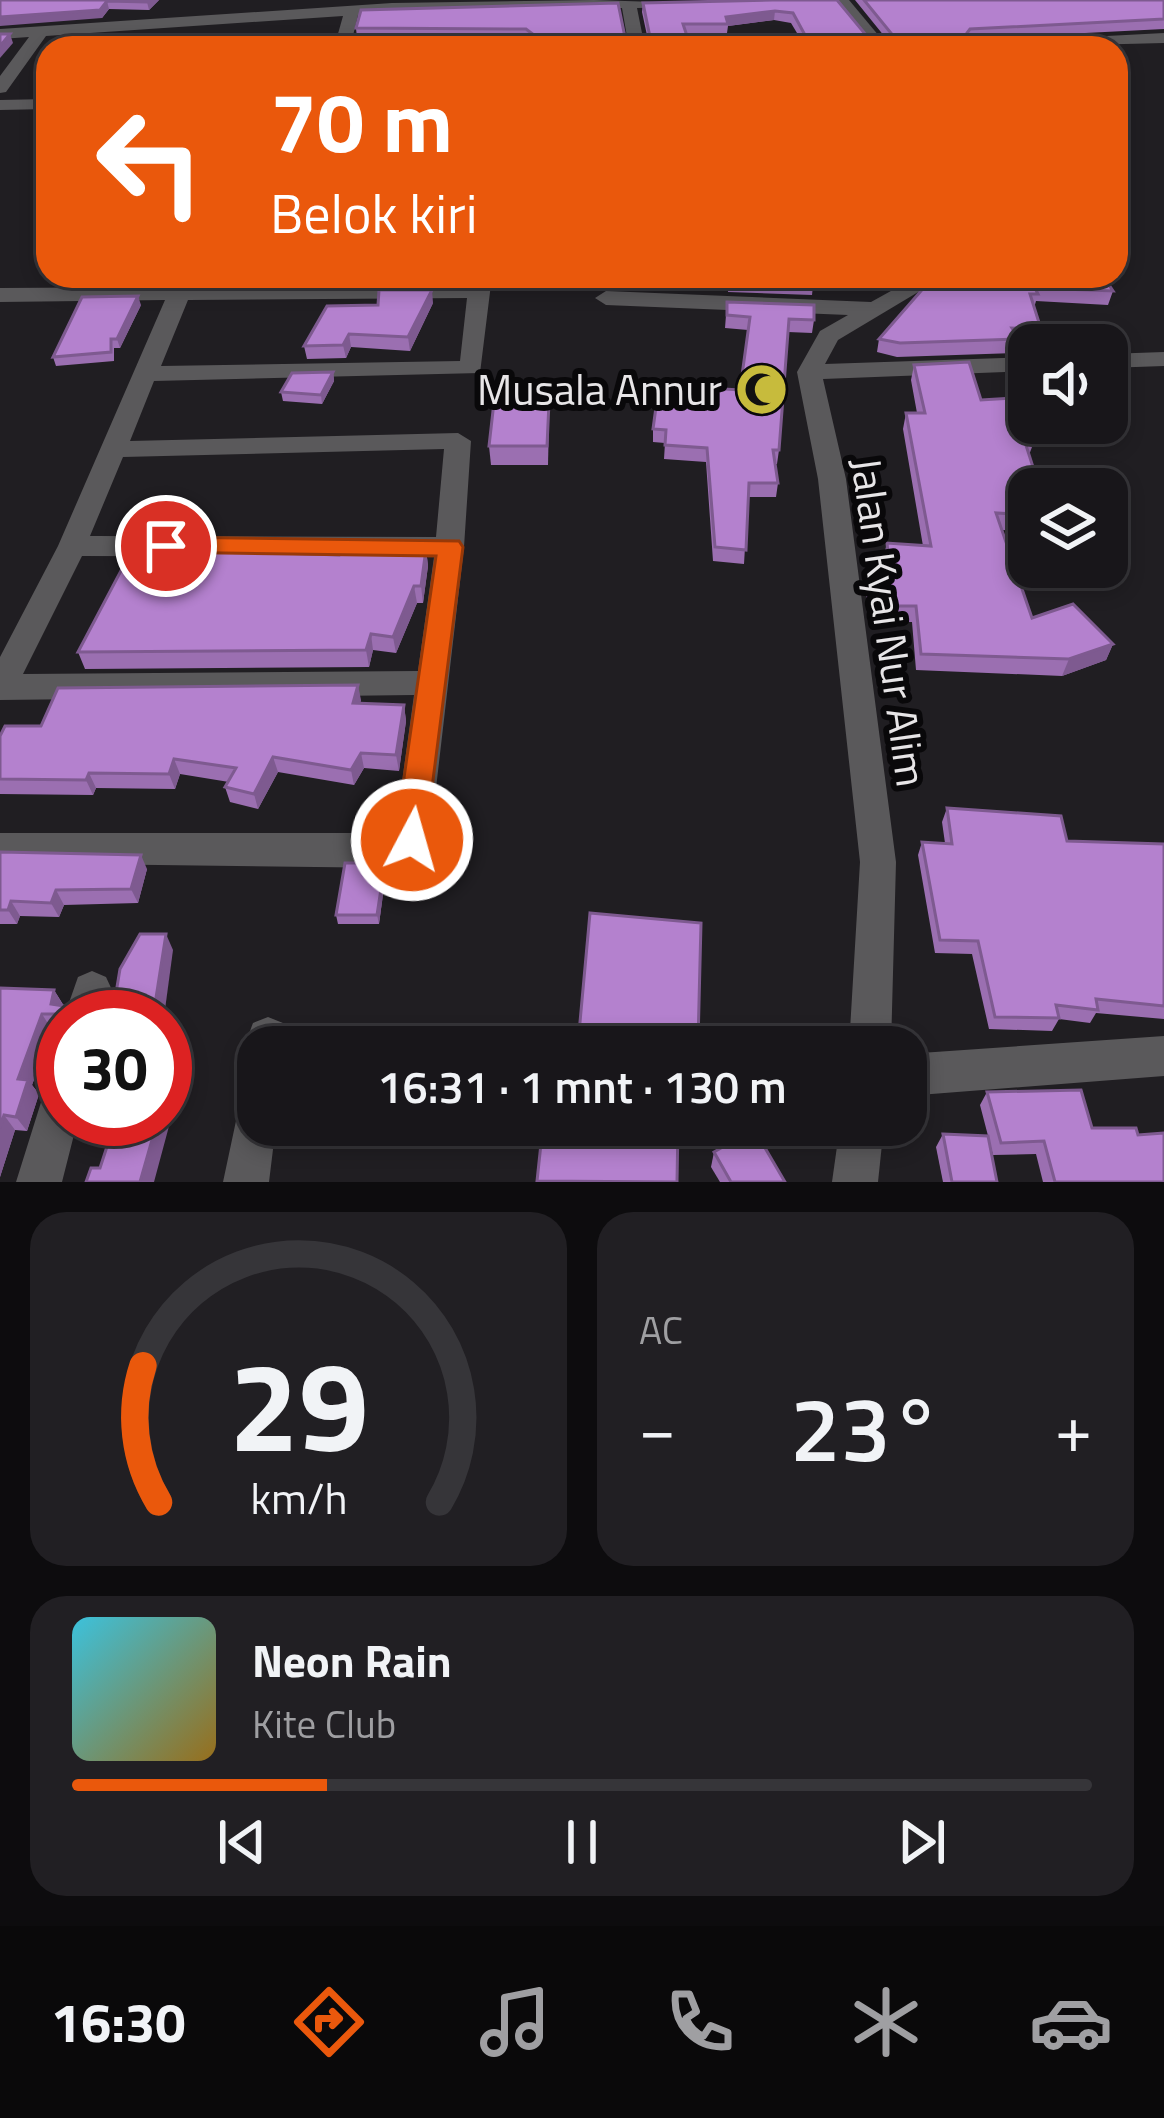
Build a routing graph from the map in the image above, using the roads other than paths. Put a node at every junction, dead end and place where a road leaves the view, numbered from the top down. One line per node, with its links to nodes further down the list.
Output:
1 (841, 0): 14 (street)
2 (592, 2): 4 (street); 6 (street)
3 (694, 2): 6 (street)
4 (522, 3): 5 (street)
5 (393, 4): 8 (street)
6 (629, 4): 13 (street)
7 (293, 7): 8 (street); 9 (street)
8 (352, 10): 12 (street)
9 (40, 32): 10 (street); 11 (street)
10 (0, 34)
11 (37, 36)
12 (345, 36)
13 (636, 36)
14 (871, 36)
15 (36, 38): 18 (street)
16 (1164, 38): 17 (street)
17 (1128, 40)
18 (0, 88)
19 (0, 104): 20 (street)
20 (36, 104)
21 (133, 288): 25 (street)
22 (182, 288): 32 (street)
23 (480, 288): 32 (street)
24 (911, 288): 27 (street)
25 (0, 296)
26 (606, 298): 27 (street)
27 (870, 309): 31 (street)
28 (1164, 359): 29 (street)
29 (1128, 361)
30 (1008, 365): 31 (street)
31 (809, 372): 41 (street, Jalan Kyai Nur Alim)
32 (145, 374): 35 (street)
33 (487, 440): 34 (street)
34 (458, 441): 35 (street); 37 (street)
35 (113, 449): 36 (street)
36 (72, 545): 37 (street); 39 (street)
37 (450, 547): 38 (street)
38 (429, 683): 39 (street); 40 (street)
39 (0, 687)
40 (0, 848)
41 (872, 1026)
42 (1164, 1056): 43 (street)
43 (927, 1073)
44 (49, 1146): 47 (street)
45 (251, 1146): 48 (street)
46 (859, 1146): 49 (street)
47 (39, 1182)
48 (246, 1182)
49 (855, 1182)

